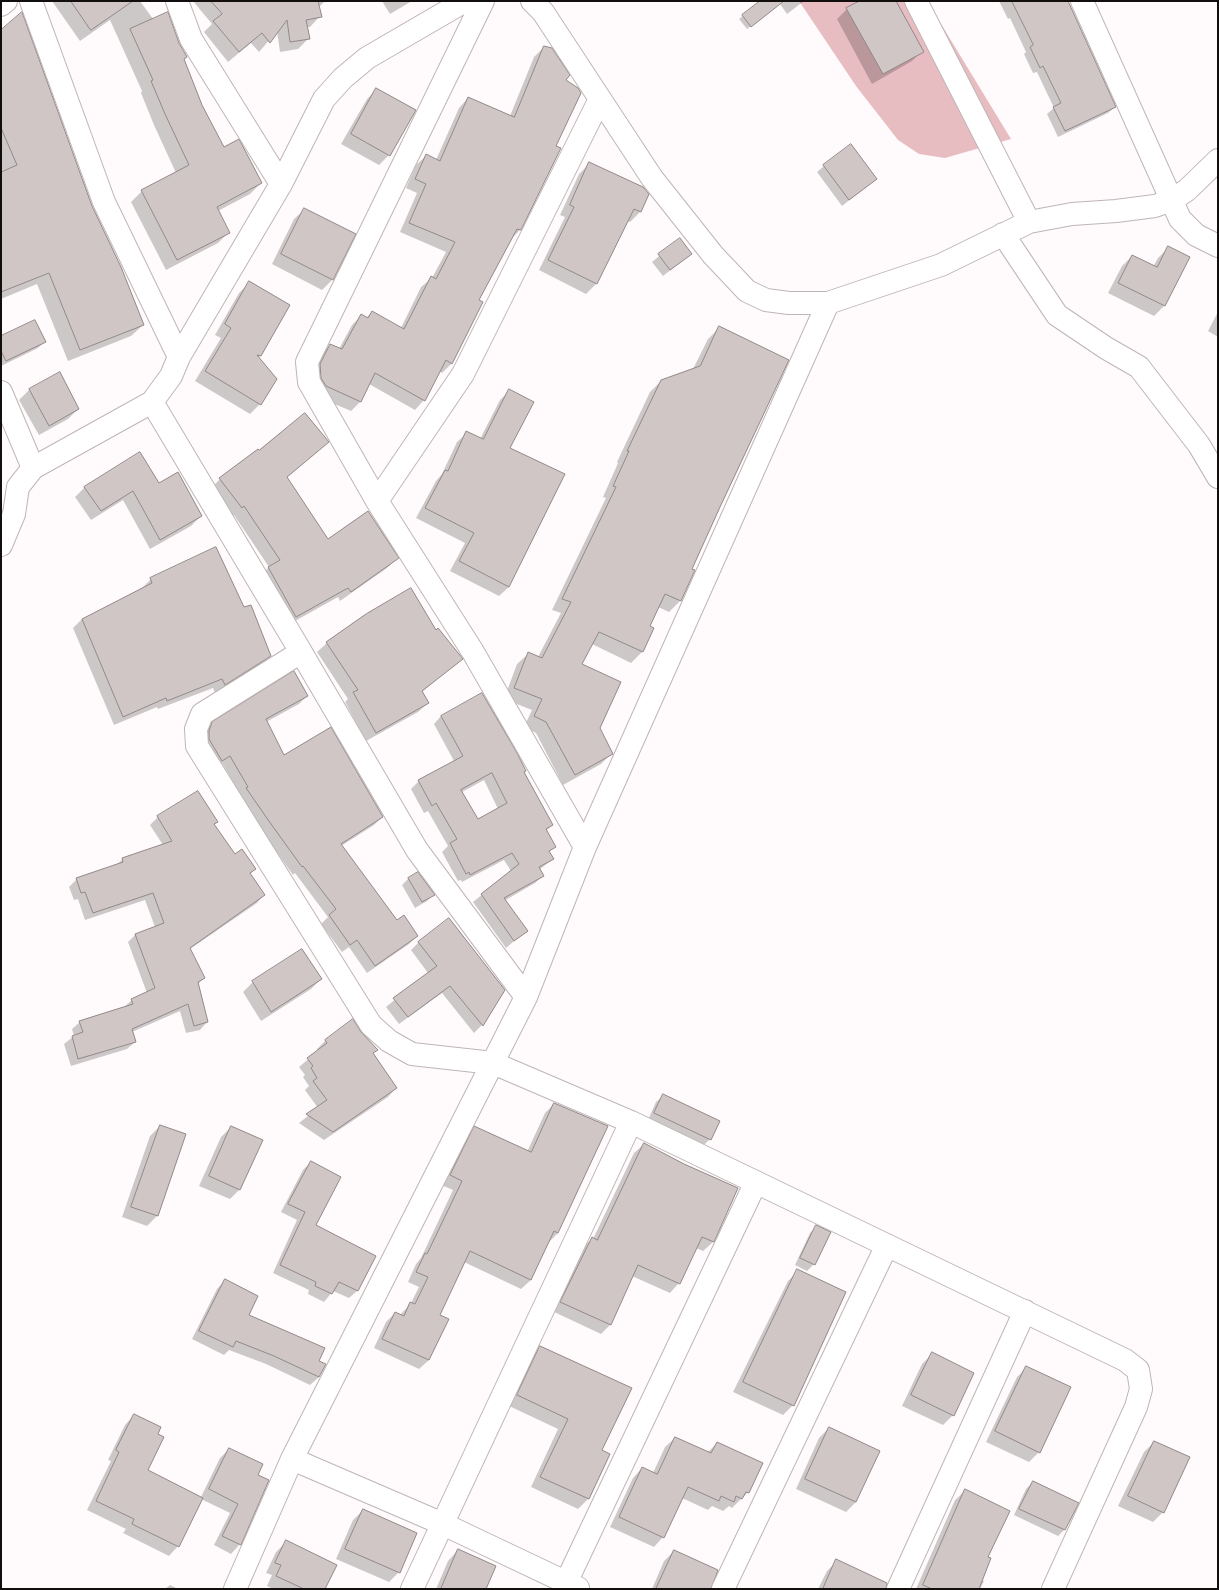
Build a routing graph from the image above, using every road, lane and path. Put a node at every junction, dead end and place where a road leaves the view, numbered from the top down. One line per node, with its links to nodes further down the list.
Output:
1 (6, 1): 9 (street)
2 (32, 1): 18 (street)
3 (177, 1): 12 (street)
4 (465, 1): 12 (street)
5 (483, 1): 23 (street)
6 (532, 1): 10 (street)
7 (916, 1): 14 (street)
8 (1082, 1): 13 (street)
9 (1, 5)
10 (600, 99): 17 (street); 23 (street)
11 (1218, 160): 13 (street)
12 (282, 184): 18 (street)
13 (1172, 200): 14 (street); 16 (street)
14 (1029, 222): 15 (street)
15 (1003, 234): 17 (street); 22 (street)
16 (1218, 246)
17 (828, 303): 26 (street)
18 (179, 357): 20 (street)
19 (1, 392): 21 (street)
20 (152, 402): 21 (street); 25 (street)
21 (33, 468): 24 (street)
22 (1218, 477)
23 (377, 501): 26 (street)
24 (1, 544)
25 (301, 652): 27 (street); 28 (street)
26 (585, 847): 27 (street)
27 (526, 998): 28 (street)
28 (493, 1063): 29 (street); 33 (street)
29 (631, 1122): 30 (street); 34 (street)
30 (756, 1182): 31 (street); 35 (street)
31 (888, 1245): 32 (street); 38 (street)
32 (1025, 1311): 39 (street); 40 (street)
33 (292, 1459): 34 (street); 36 (street)
34 (443, 1524): 35 (street); 37 (street)
35 (570, 1587)
36 (235, 1589)
37 (412, 1589)
38 (723, 1589)
39 (898, 1589)
40 (1053, 1589)

